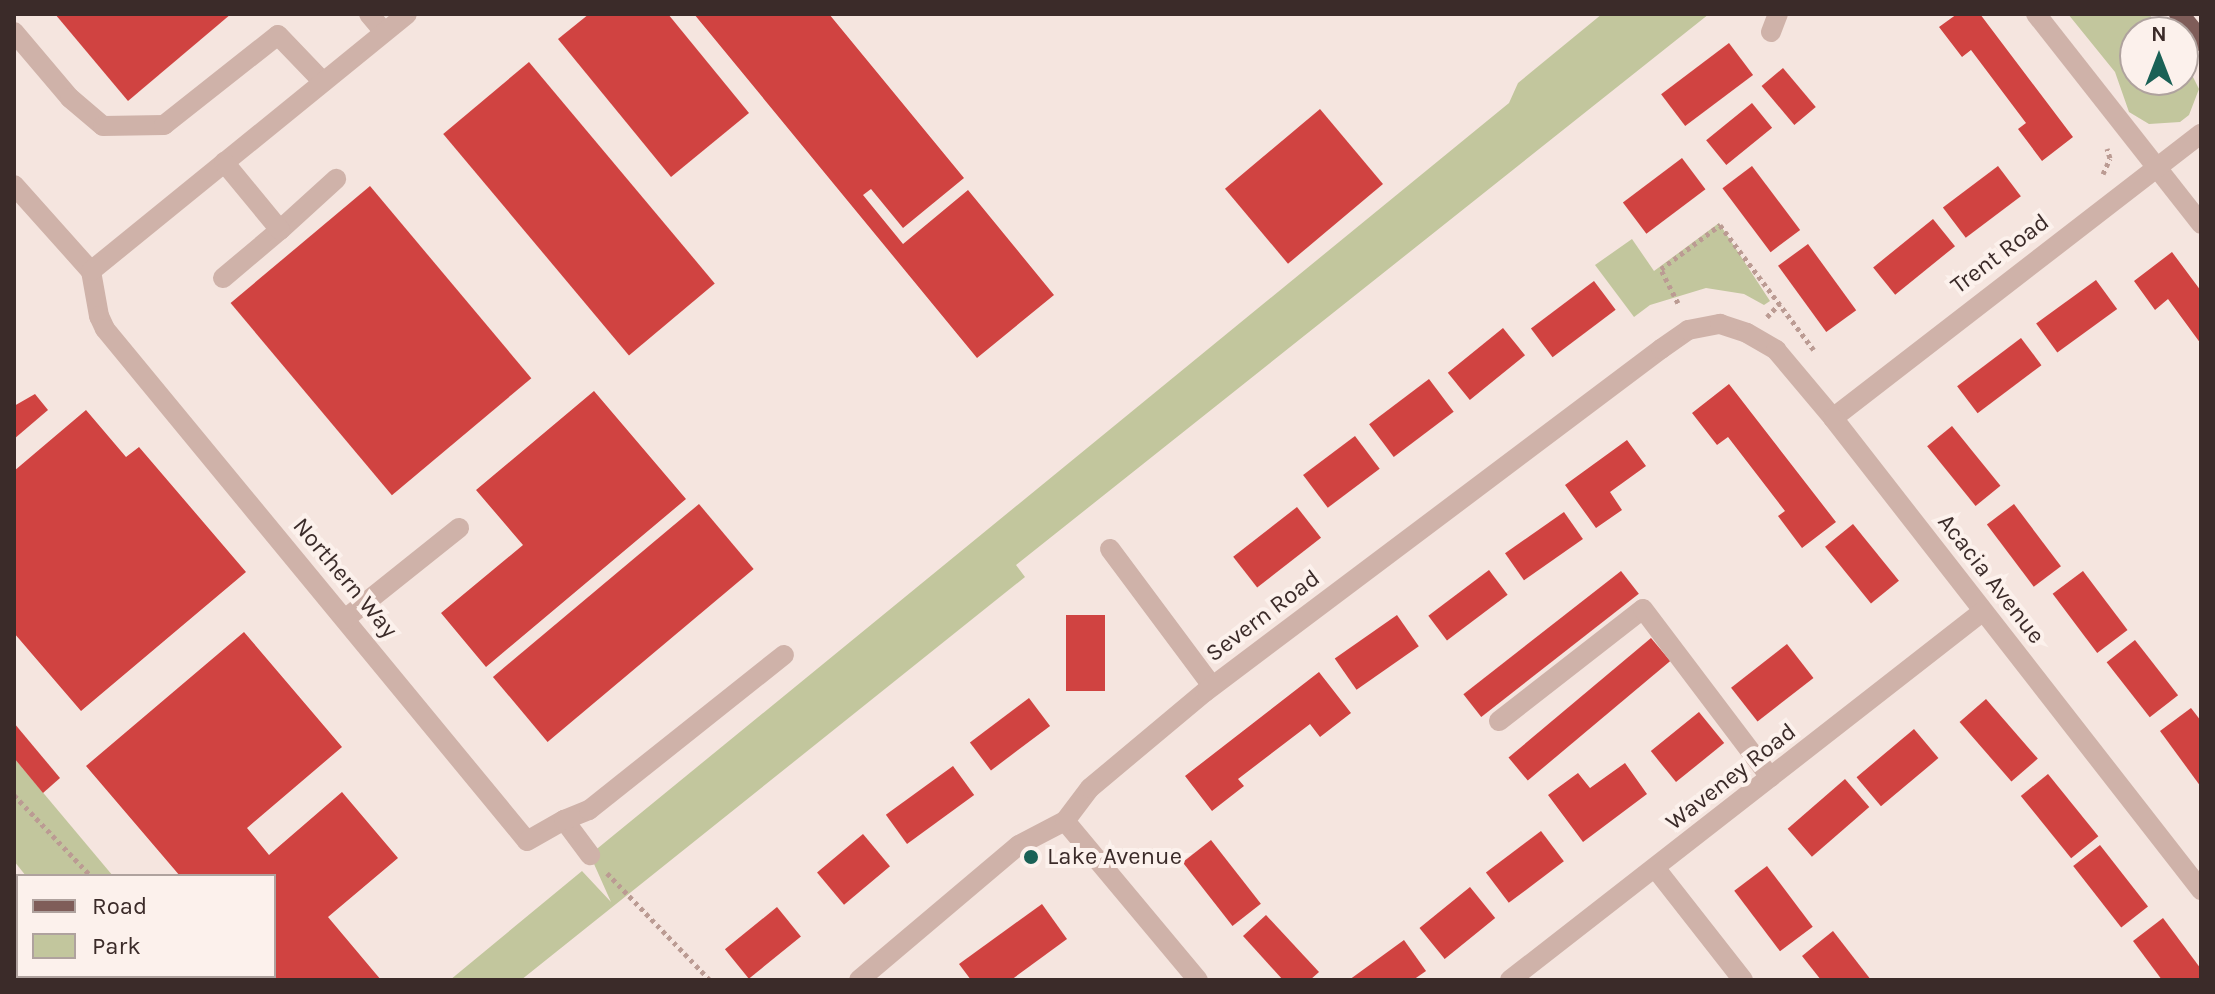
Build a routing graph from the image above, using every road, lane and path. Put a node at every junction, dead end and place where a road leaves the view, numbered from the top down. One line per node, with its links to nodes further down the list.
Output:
1 (369, 14): 6 (street)
2 (407, 14): 6 (street)
3 (2036, 14): 11 (street)
4 (2179, 14): 7 (main road)
5 (14, 32): 8 (street)
6 (384, 32): 8 (street)
7 (2201, 41)
8 (323, 82): 10 (street)
9 (2201, 134): 11 (street, Trent Road)
10 (224, 162): 15 (street); 16 (street)
11 (2155, 169): 14 (street); 23 (street, Trent Road)
12 (336, 179): 15 (street)
13 (14, 185): 16 (street)
14 (2201, 224)
15 (280, 230): 17 (street)
16 (91, 271): 27 (street, Northern Way)
17 (223, 278)
18 (1678, 303): 19 (path)
19 (1780, 303): 20 (path); 22 (path)
20 (1766, 318)
21 (1720, 324): 23 (street, Acacia Avenue); 29 (street, Severn Road)
22 (1817, 357)
23 (1833, 418): 26 (street, Acacia Avenue)
24 (459, 528): 27 (street)
25 (1110, 549): 29 (street)
26 (1982, 612): 31 (street, Waveney Road); 38 (street, Acacia Avenue)
27 (345, 619): 33 (street, Northern Way)
28 (784, 655): 33 (street)
29 (1212, 686): 34 (street, Severn Road)
30 (1499, 721): 31 (street)
31 (1770, 777): 36 (street, Waveney Road)
32 (14, 795): 37 (path)
33 (564, 820): 35 (street)
34 (1065, 821): 40 (street, Severn Road); 41 (street)
35 (590, 855): 39 (path)
36 (1656, 869): 42 (street, Waveney Road); 43 (street)
37 (89, 874)
38 (2201, 890)
39 (710, 980)
40 (859, 980)
41 (1198, 980)
42 (1510, 980)
43 (1743, 980)

